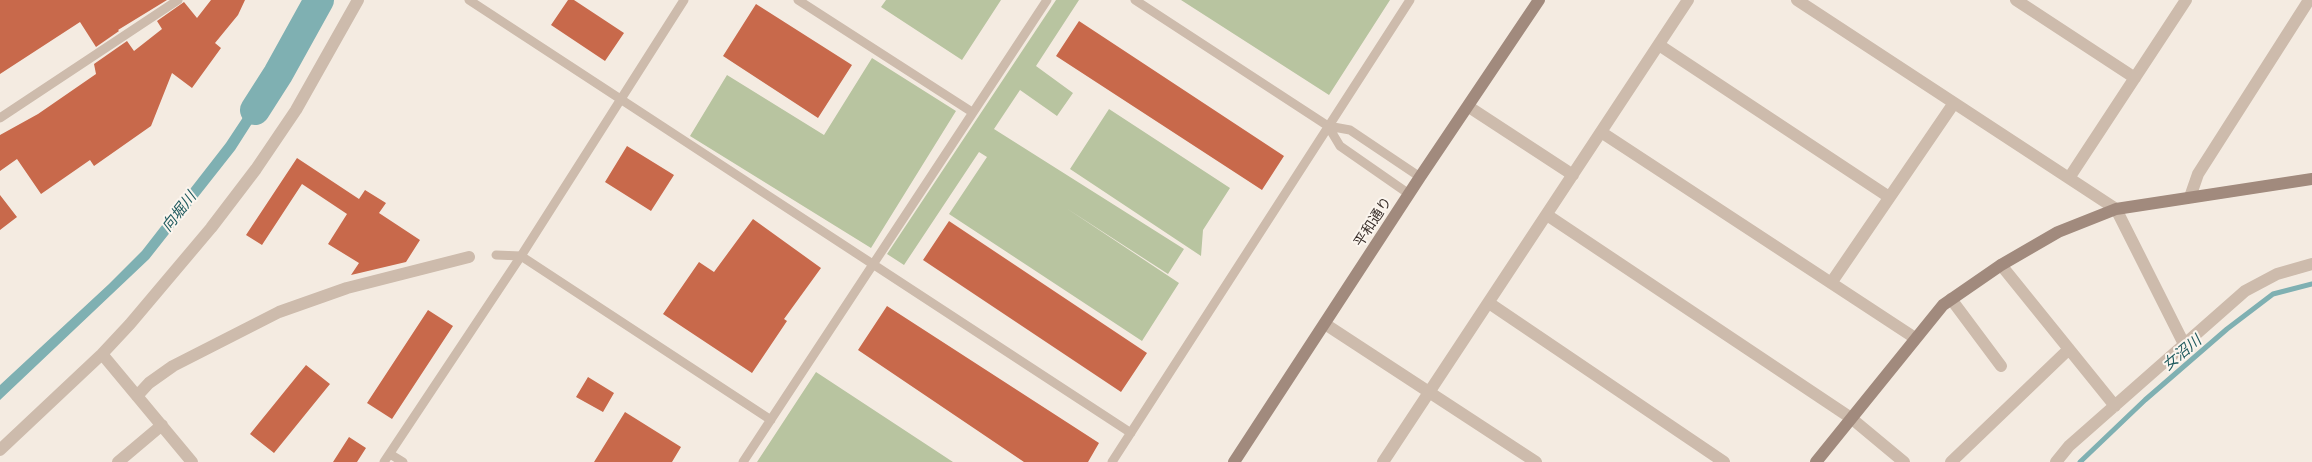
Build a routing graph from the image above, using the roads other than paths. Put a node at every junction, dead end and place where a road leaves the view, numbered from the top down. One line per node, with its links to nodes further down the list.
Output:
1 (178, 0): 21 (lane)
2 (358, 0): 46 (street)
3 (468, 0): 17 (lane)
4 (684, 0): 17 (lane)
5 (798, 0): 20 (lane)
6 (1047, 0): 20 (lane)
7 (1135, 0): 22 (lane)
8 (1410, 0): 22 (lane)
9 (1539, 0): 19 (street, 平和通り)
10 (1688, 0): 15 (street)
11 (1797, 0): 18 (street)
12 (2016, 0): 16 (street)
13 (2186, 0): 16 (street)
14 (2309, 0): 30 (street)
15 (1659, 45): 23 (street); 29 (street)
16 (2135, 78): 27 (street)
17 (622, 100): 34 (lane); 36 (lane)
18 (1954, 103): 27 (street); 29 (street)
19 (1469, 107): 24 (street); 26 (street, 平和通り)
20 (972, 112): 36 (lane)
21 (0, 118)
22 (1328, 126): 26 (lane); 28 (lane); 54 (lane)
23 (1601, 132): 24 (street); 39 (street)
24 (1573, 175): 32 (street)
25 (2310, 176): 30 (street)
26 (1420, 177): 28 (street, 平和通り)
27 (2069, 178): 31 (street)
28 (1409, 194): 42 (street, 平和通り)
29 (1889, 197): 39 (street)
30 (2190, 197): 31 (street)
31 (2116, 209): 38 (street); 44 (street)
32 (1547, 215): 41 (street); 51 (street)
33 (496, 255): 34 (lane)
34 (521, 256): 52 (lane); 56 (lane)
35 (469, 257): 49 (street)
36 (872, 264): 52 (lane); 54 (lane)
37 (2312, 264): 44 (street)
38 (2001, 266): 40 (street); 45 (street)
39 (1831, 283): 43 (street)
40 (1951, 299): 43 (street); 47 (street)
41 (1489, 303): 48 (street); 66 (street)
42 (1325, 324): 48 (street); 63 (street, 平和通り)
43 (1914, 338): 51 (street)
44 (2184, 344): 50 (street)
45 (2069, 349): 50 (street); 69 (street)
46 (102, 354): 49 (street); 55 (street)
47 (2002, 366)
48 (1430, 392): 64 (street); 65 (street)
49 (137, 396): 53 (street)
50 (2115, 406): 70 (street)
51 (1851, 418): 67 (street); 68 (street)
52 (771, 420): 61 (lane)
53 (162, 425): 57 (street); 58 (street)
54 (1130, 432): 62 (lane)
55 (0, 450)
56 (390, 454): 59 (lane); 60 (lane)
57 (118, 462)
58 (192, 462)
59 (384, 462)
60 (403, 462)
61 (743, 462)
62 (1112, 462)
63 (1234, 462)
64 (1383, 462)
65 (1536, 462)
66 (1724, 462)
67 (1816, 462)
68 (1904, 462)
69 (1951, 462)
70 (2056, 462)

